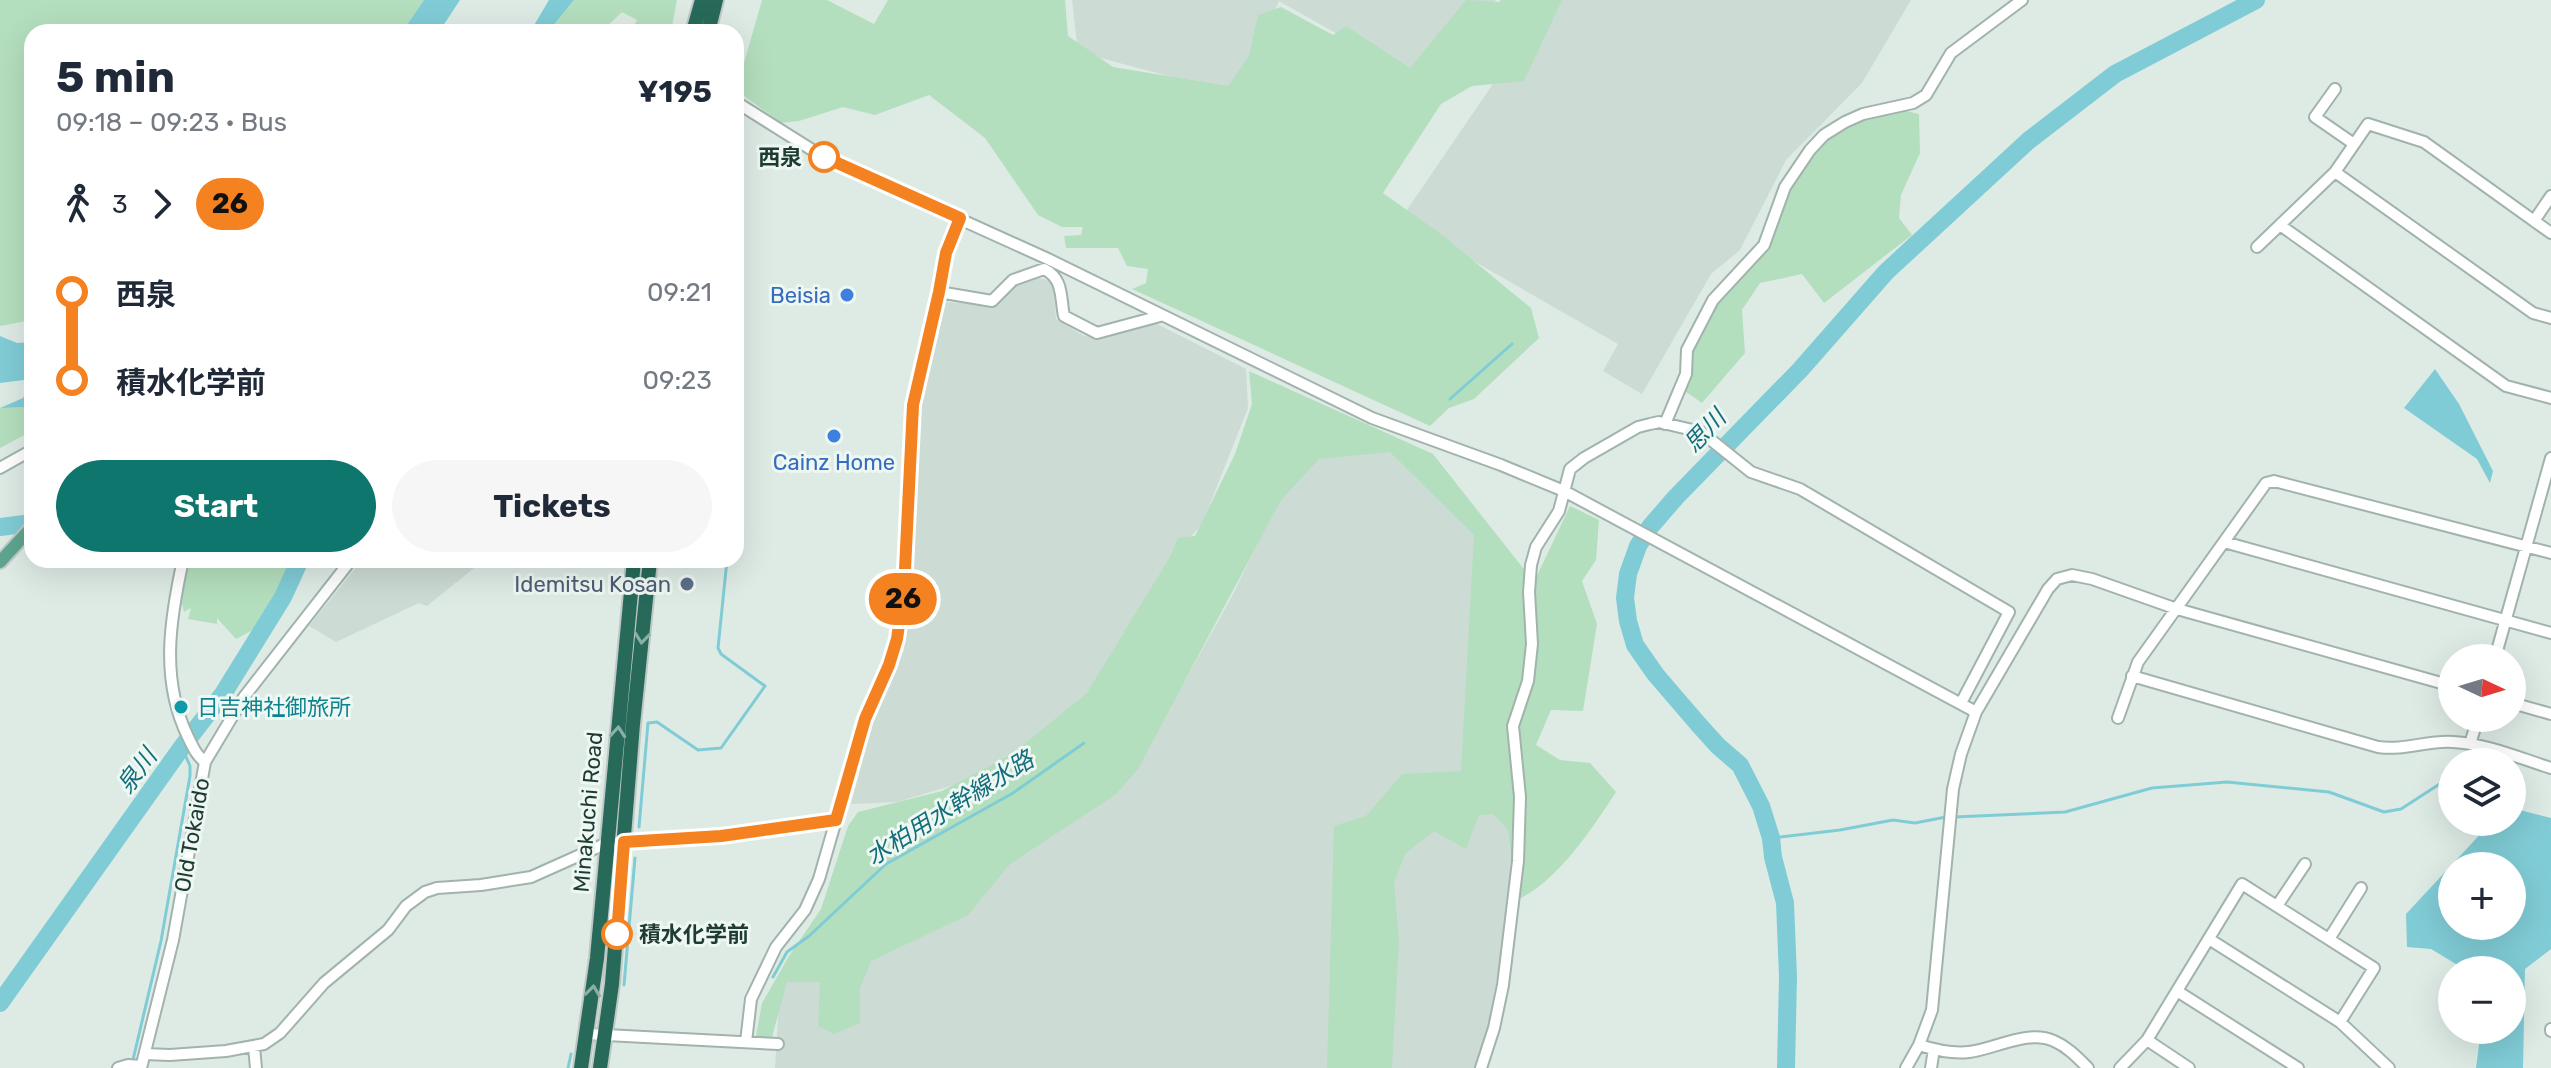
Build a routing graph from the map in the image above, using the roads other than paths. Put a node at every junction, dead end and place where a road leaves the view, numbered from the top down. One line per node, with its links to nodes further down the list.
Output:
1 (696, 0): 5 (main road)
2 (702, 0): 6 (highway)
3 (716, 0): 7 (highway)
4 (2022, 0): 23 (street)
5 (694, 24)
6 (695, 24)
7 (710, 24)
8 (2335, 89): 10 (street)
9 (744, 107): 13 (street)
10 (2354, 144): 11 (street); 14 (street)
11 (2335, 172): 15 (street); 21 (street)
12 (2551, 196): 14 (street)
13 (960, 218): 18 (street); 19 (street)
14 (2534, 221): 16 (street)
15 (2280, 225): 17 (street); 22 (street)
16 (2551, 233)
17 (2257, 247)
18 (1046, 264): 19 (street); 20 (street); 20 (street)
19 (939, 292): 53 (street)
20 (1160, 316): 28 (street)
21 (2551, 318)
22 (2551, 398)
23 (1665, 424): 28 (street); 44 (street)
24 (24, 454): 26 (street)
25 (2551, 458): 27 (street)
26 (0, 468)
27 (2548, 476): 31 (street)
28 (1564, 491): 44 (street); 76 (street)
29 (24, 537): 33 (main road)
30 (2224, 542): 31 (street); 38 (street); 39 (street)
31 (2526, 546): 32 (street); 39 (street)
32 (2551, 553)
33 (0, 562)
34 (182, 568): 51 (street, Old Tokaido)
35 (345, 568): 51 (street)
36 (633, 568): 55 (highway, Minakuchi Road, one-way to 36)
37 (649, 568): 54 (highway, Minakuchi Road, one-way to 54)
38 (2177, 609): 42 (street); 43 (street); 46 (street)
39 (2505, 620): 40 (street); 41 (street)
40 (2551, 633)
41 (2499, 644)
42 (2132, 676): 48 (street); 50 (street)
43 (2438, 682)
44 (1961, 703): 46 (street)
45 (2526, 707): 47 (street)
46 (1976, 712): 68 (street)
47 (2551, 714)
48 (2118, 718)
49 (2474, 732): 50 (street)
50 (2470, 744): 52 (street)
51 (201, 759): 71 (street, Old Tokaido)
52 (2551, 768)
53 (836, 820): 54 (street); 66 (street)
54 (624, 842): 55 (street); 64 (highway, Minakuchi Road)
55 (607, 843): 63 (highway, Minakuchi Road, one-way to 55); 69 (street)
56 (2305, 864): 58 (street)
57 (2361, 888): 60 (street)
58 (2277, 906): 59 (street); 60 (street)
59 (2209, 939): 61 (street); 62 (street)
60 (2329, 939): 62 (street)
61 (2177, 991): 65 (street); 82 (street)
62 (2340, 1022): 83 (street)
63 (587, 1034): 64 (street); 74 (highway, Minakuchi Road)
64 (605, 1036): 66 (street); 75 (highway, Minakuchi Road)
65 (2147, 1040): 80 (street); 81 (street)
66 (746, 1042): 67 (street)
67 (778, 1044)
68 (1919, 1045): 70 (street); 77 (street)
69 (254, 1047): 71 (street); 73 (street)
70 (1934, 1049): 78 (street); 79 (street)
71 (145, 1054): 72 (street, Old Tokaido)
72 (133, 1067)
73 (256, 1068)
74 (581, 1068)
75 (600, 1068)
76 (1481, 1068)
77 (1906, 1068)
78 (1931, 1068)
79 (2088, 1068)
80 (2120, 1068)
81 (2189, 1068)
82 (2298, 1068)
83 (2389, 1068)

